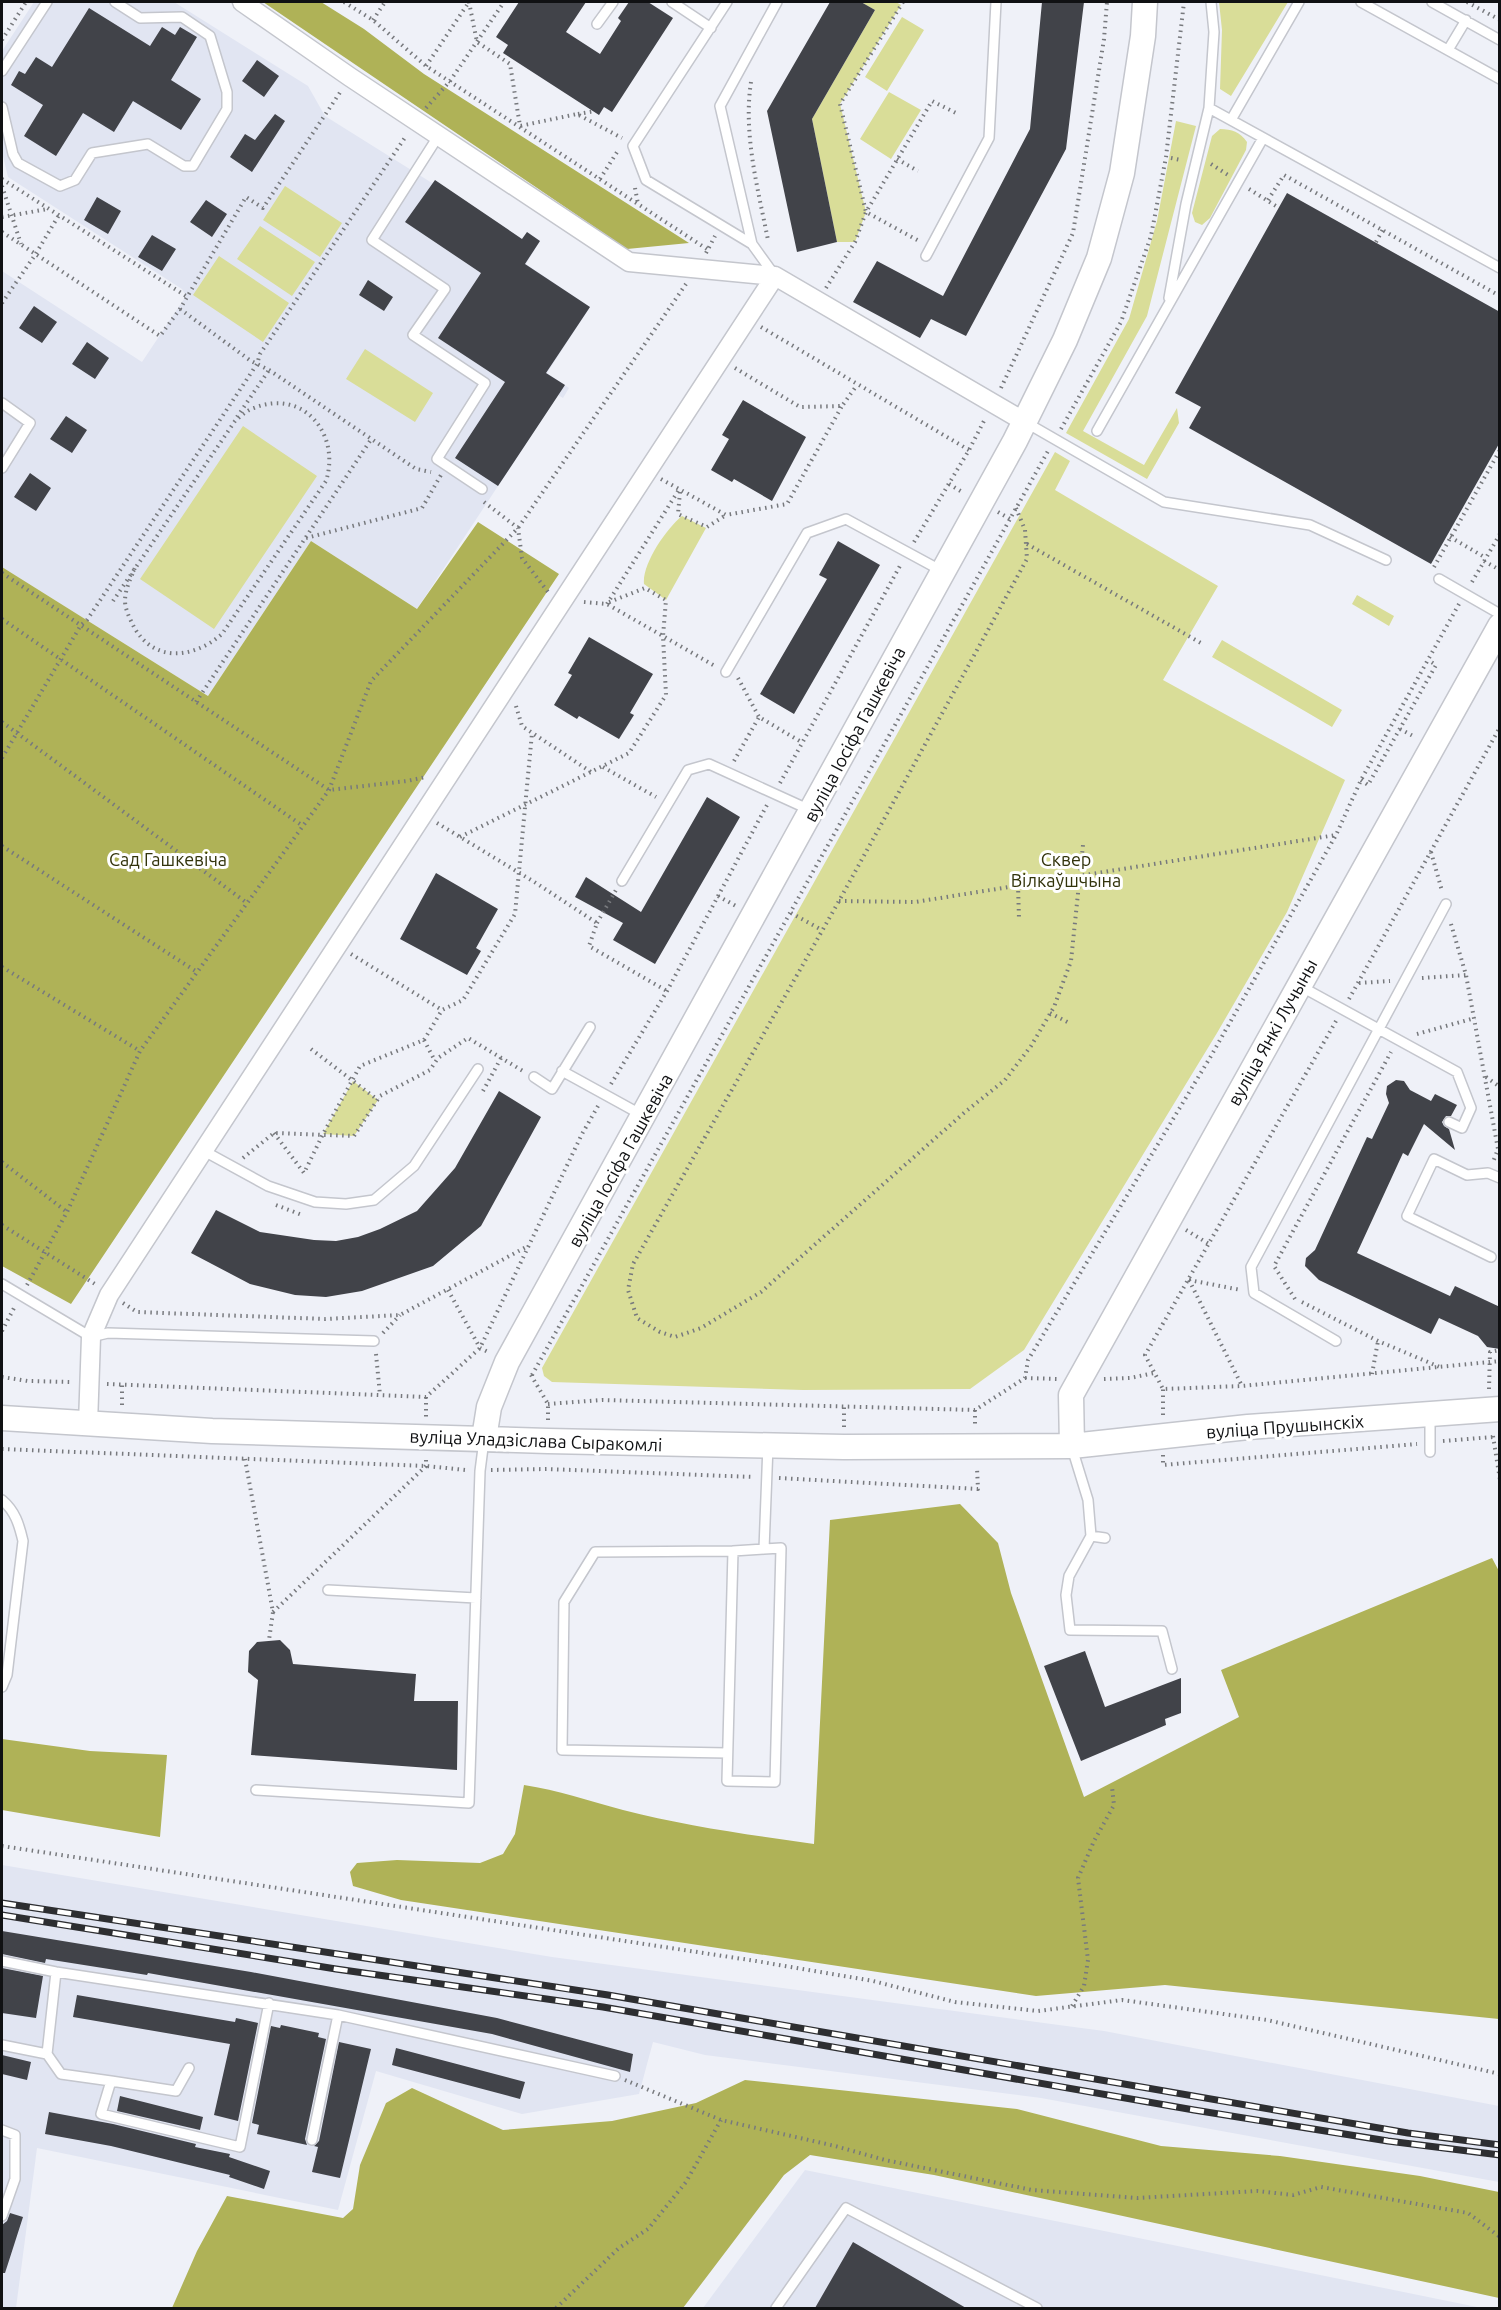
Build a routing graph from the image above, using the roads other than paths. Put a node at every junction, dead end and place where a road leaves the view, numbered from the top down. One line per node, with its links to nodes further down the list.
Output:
1 (47, 2): 19 (lane)
2 (115, 2): 21 (lane)
3 (242, 2): 24 (street)
4 (613, 2): 15 (lane)
5 (672, 2): 16 (lane)
6 (727, 2): 16 (lane)
7 (777, 2): 26 (lane)
8 (996, 2): 27 (lane)
9 (1145, 2): 32 (street, вуліца Іосіфа Гашкевіча)
10 (1211, 2): 22 (lane)
11 (1299, 2): 23 (lane)
12 (1432, 2): 14 (lane)
13 (1367, 3): 18 (lane)
14 (1466, 20): 17 (lane); 18 (lane)
15 (597, 24)
16 (711, 28): 26 (lane)
17 (1500, 40)
18 (1448, 50): 20 (lane)
19 (2, 71)
20 (1500, 79)
21 (2, 107)
22 (1209, 108): 23 (lane); 30 (lane)
23 (1231, 120): 25 (lane)
24 (439, 135): 29 (street); 35 (lane)
25 (1263, 138): 28 (lane); 30 (lane)
26 (752, 244): 29 (lane)
27 (928, 252)
28 (1500, 268)
29 (775, 276): 32 (street); 53 (street)
30 (1168, 304): 33 (lane)
31 (2, 402): 34 (lane)
32 (1025, 422): 36 (lane); 37 (street, вуліца Іосіфа Гашкевіча)
33 (1097, 431)
34 (2, 468)
35 (482, 489)
36 (1386, 560)
37 (942, 571): 41 (lane); 42 (street, вуліца Іосіфа Гашкевіча)
38 (1439, 579): 39 (lane)
39 (1500, 614)
40 (1500, 626): 45 (street, вуліца Янкі Лучыны)
41 (726, 672)
42 (812, 811): 43 (lane); 51 (street, вуліца Іосіфа Гашкевіча)
43 (622, 881)
44 (1446, 904): 47 (lane)
45 (1298, 984): 47 (lane); 66 (street, вуліца Янкі Лучыны)
46 (590, 1027): 49 (lane)
47 (1379, 1028): 52 (lane); 59 (lane)
48 (478, 1069): 53 (lane)
49 (562, 1071): 50 (lane); 51 (lane)
50 (534, 1077)
51 (644, 1116): 64 (street, вуліца Іосіфа Гашкевіча)
52 (1449, 1122)
53 (204, 1151): 57 (street)
54 (1500, 1178): 55 (lane)
55 (1491, 1257)
56 (2, 1284): 57 (lane)
57 (91, 1337): 58 (lane); 63 (street)
58 (374, 1341)
59 (1336, 1341)
60 (1500, 1409): 61 (street, вуліца Прушынскіх)
61 (1430, 1415): 66 (street, вуліца Прушынскіх); 67 (lane)
62 (2, 1418): 63 (street, вуліца Уладзіслава Сыракомлі)
63 (88, 1424): 64 (street, вуліца Уладзіслава Сыракомлі)
64 (484, 1438): 65 (street, вуліца Уладзіслава Сыракомлі); 74 (lane)
65 (768, 1446): 66 (street, вуліца Уладзіслава Сыракомлі); 71 (lane)
66 (1072, 1446): 69 (lane)
67 (1430, 1447)
68 (2, 1500): 76 (lane)
69 (1091, 1536): 70 (lane); 75 (lane)
70 (1105, 1538)
71 (765, 1549): 72 (lane); 77 (lane)
72 (733, 1551): 77 (lane); 77 (lane)
73 (328, 1590): 74 (lane)
74 (476, 1598): 78 (lane)
75 (1172, 1669)
76 (2, 1687)
77 (727, 1753)
78 (256, 1790)
79 (2, 1961): 80 (lane)
80 (56, 1972): 81 (lane); 84 (lane)
81 (269, 2003): 82 (lane); 87 (lane)
82 (338, 2015): 86 (lane); 89 (lane)
83 (2, 2045): 84 (lane)
84 (47, 2054): 87 (lane)
85 (189, 2068): 87 (lane)
86 (615, 2076)
87 (111, 2081)
88 (2, 2130): 90 (lane)
89 (312, 2140)
90 (2, 2216)
91 (776, 2308): 92 (lane)
92 (1036, 2308)

